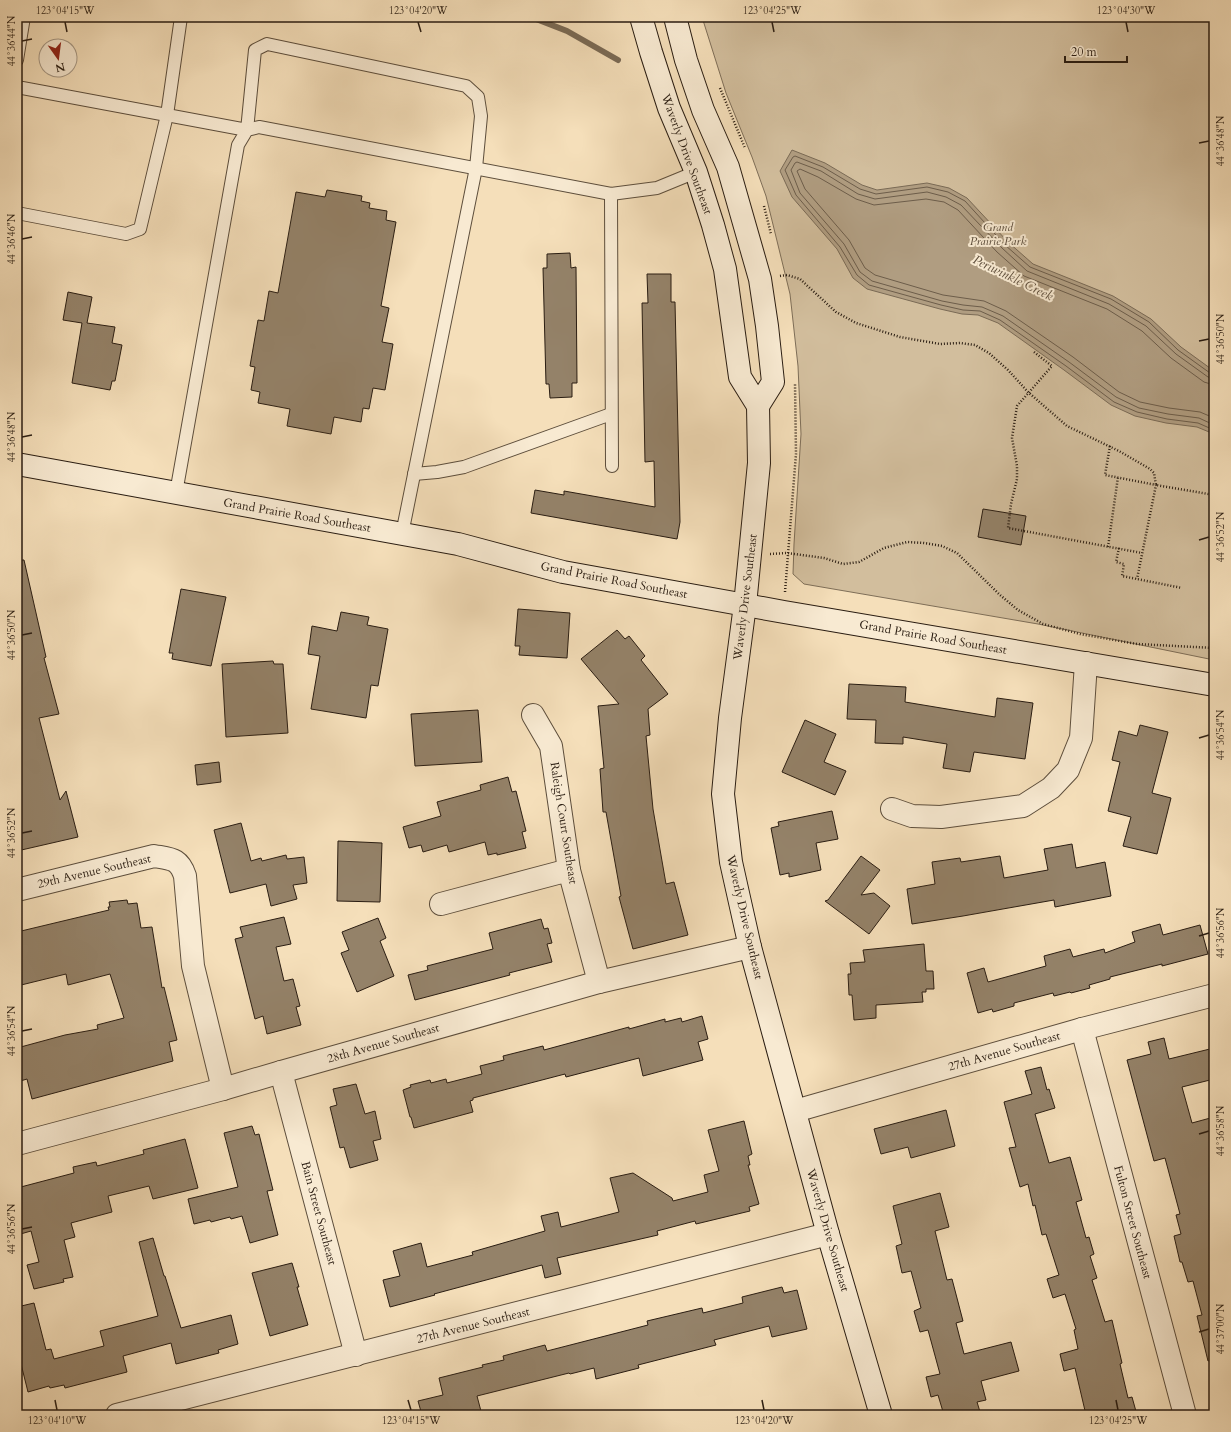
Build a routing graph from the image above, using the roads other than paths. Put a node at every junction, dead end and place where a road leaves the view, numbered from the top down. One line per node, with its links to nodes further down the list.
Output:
1 (24, 17): 5 (lane)
2 (181, 17): 7 (lane)
3 (641, 17): 10 (street, Waverly Drive Southeast)
4 (674, 17): 13 (street)
5 (17, 60)
6 (17, 87): 7 (lane)
7 (167, 115): 8 (lane); 12 (lane)
8 (248, 130): 9 (lane); 9 (lane); 18 (lane)
9 (476, 168): 11 (lane); 17 (lane)
10 (696, 172): 11 (lane); 13 (street, Waverly Drive Southeast)
11 (611, 194): 14 (lane)
12 (17, 213)
13 (758, 406): 20 (street, Waverly Drive Southeast)
14 (611, 414): 16 (lane); 17 (lane)
15 (17, 464): 18 (street, Grand Prairie Road Southeast)
16 (612, 466)
17 (414, 474): 19 (lane)
18 (176, 493): 19 (street, Grand Prairie Road Southeast)
19 (402, 534): 20 (street, Grand Prairie Road Southeast)
20 (746, 606): 21 (street, Grand Prairie Road Southeast); 28 (street, Waverly Drive Southeast)
21 (1086, 663): 22 (street, Grand Prairie Road Southeast); 24 (street)
22 (1214, 686)
23 (533, 715): 25 (street, Raleigh Court Southeast)
24 (892, 809)
25 (569, 870): 27 (street); 29 (street, Raleigh Court Southeast)
26 (17, 890): 33 (street, 29th Avenue Southeast)
27 (441, 904)
28 (750, 947): 29 (street, 28th Avenue Southeast); 34 (street, Waverly Drive Southeast)
29 (599, 982): 32 (street, 28th Avenue Southeast)
30 (1214, 995): 31 (street, 27th Avenue Southeast)
31 (1082, 1028): 34 (street, 27th Avenue Southeast); 40 (street, Fulton Street Southeast)
32 (281, 1072): 33 (street, 28th Avenue Southeast); 37 (street, Bain Street Southeast)
33 (224, 1089): 35 (street, 28th Avenue Southeast)
34 (795, 1111): 36 (street, Waverly Drive Southeast)
35 (17, 1144)
36 (828, 1234): 37 (street, 27th Avenue Southeast); 39 (street, Waverly Drive Southeast)
37 (356, 1355): 38 (street, 27th Avenue Southeast)
38 (117, 1415)
39 (881, 1415)
40 (1185, 1415)

